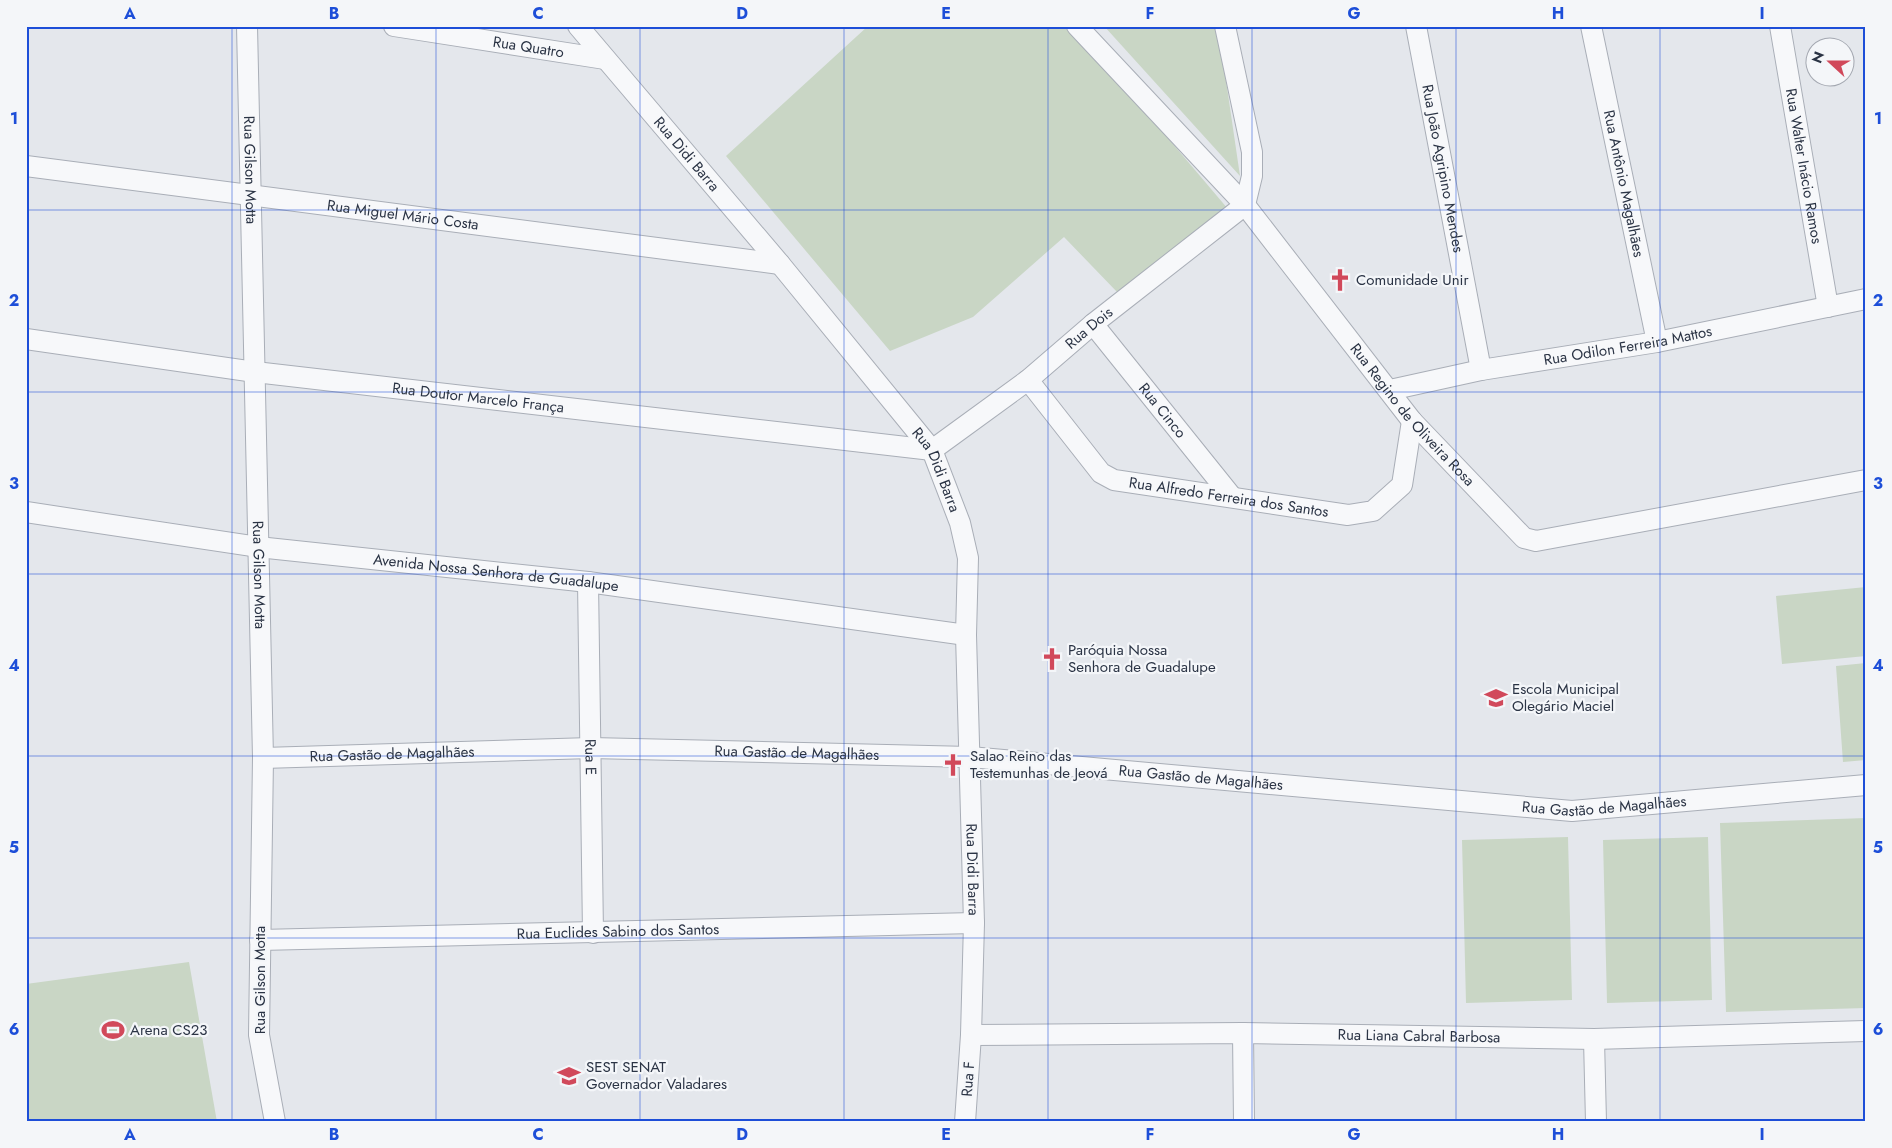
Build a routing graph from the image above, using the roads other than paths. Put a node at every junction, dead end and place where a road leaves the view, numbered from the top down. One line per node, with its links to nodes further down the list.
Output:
1 (247, 26): 11 (street, Rua Gilson Motta)
2 (394, 26): 9 (street, Rua Quatro)
3 (578, 26): 9 (street, Rua Didi Barra)
4 (1077, 26): 12 (street, Rua Regino de Oliveira Rosa)
5 (1225, 26): 12 (street)
6 (1416, 26): 19 (street, Rua João Agripino Mendes)
7 (1591, 26): 18 (street, Rua Antônio Magalhães)
8 (1780, 26): 15 (street, Rua Walter Inácio Ramos)
9 (605, 59): 13 (street, Rua Didi Barra)
10 (26, 166): 11 (street, Rua Miguel Mário Costa)
11 (252, 196): 13 (street, Rua Miguel Mário Costa); 20 (street, Rua Gilson Motta)
12 (1245, 205): 16 (street, Rua Dois); 22 (street, Rua Regino de Oliveira Rosa)
13 (780, 264): 24 (street, Rua Didi Barra)
14 (1866, 299): 15 (street, Rua Odilon Ferreira Mattos)
15 (1828, 306): 18 (street, Rua Odilon Ferreira Mattos)
16 (1093, 324): 21 (street, Rua Dois); 26 (street, Rua Cinco)
17 (26, 339): 20 (street, Rua Doutor Marcelo França)
18 (1657, 342): 19 (street, Rua Odilon Ferreira Mattos)
19 (1481, 370): 22 (street, Rua Odilon Ferreira Mattos)
20 (255, 372): 24 (street, Rua Doutor Marcelo França); 28 (street, Rua Gilson Motta)
21 (1028, 380): 24 (street, Rua Dois); 26 (street, Rua Alfredo Ferreira dos Santos)
22 (1390, 390): 23 (street, Rua Regino de Oliveira Rosa)
23 (1412, 421): 25 (street, Rua Regino de Oliveira Rosa); 26 (street, Rua Alfredo Ferreira dos Santos)
24 (932, 450): 30 (street, Rua Didi Barra)
25 (1866, 480)
26 (1232, 497)
27 (26, 512): 28 (street, Avenida Nossa Senhora de Guadalupe)
28 (258, 547): 29 (street, Avenida Nossa Senhora de Guadalupe); 33 (street, Rua Gilson Motta)
29 (588, 582): 30 (street, Avenida Nossa Senhora de Guadalupe); 31 (street, Rua E)
30 (966, 635): 32 (street, Rua Didi Barra)
31 (591, 748): 32 (street, Rua Gastão de Magalhães); 33 (street, Rua Gastão de Magalhães); 36 (street, Rua E)
32 (970, 757): 34 (street, Rua Gastão de Magalhães); 35 (street, Rua Didi Barra)
33 (263, 758): 37 (street, Rua Gilson Motta)
34 (1866, 785)
35 (974, 923): 36 (street, Rua Euclides Sabino dos Santos); 40 (street, Rua Didi Barra)
36 (593, 933): 37 (street, Rua Euclides Sabino dos Santos)
37 (260, 940): 42 (street, Rua Gilson Motta)
38 (1866, 1030): 41 (street, Rua Liana Cabral Barbosa)
39 (1243, 1033): 40 (street, Rua Liana Cabral Barbosa); 41 (street, Rua Liana Cabral Barbosa); 44 (street)
40 (971, 1035): 43 (street, Rua F)
41 (1594, 1039): 45 (street)
42 (275, 1122)
43 (965, 1122)
44 (1244, 1122)
45 (1596, 1122)

